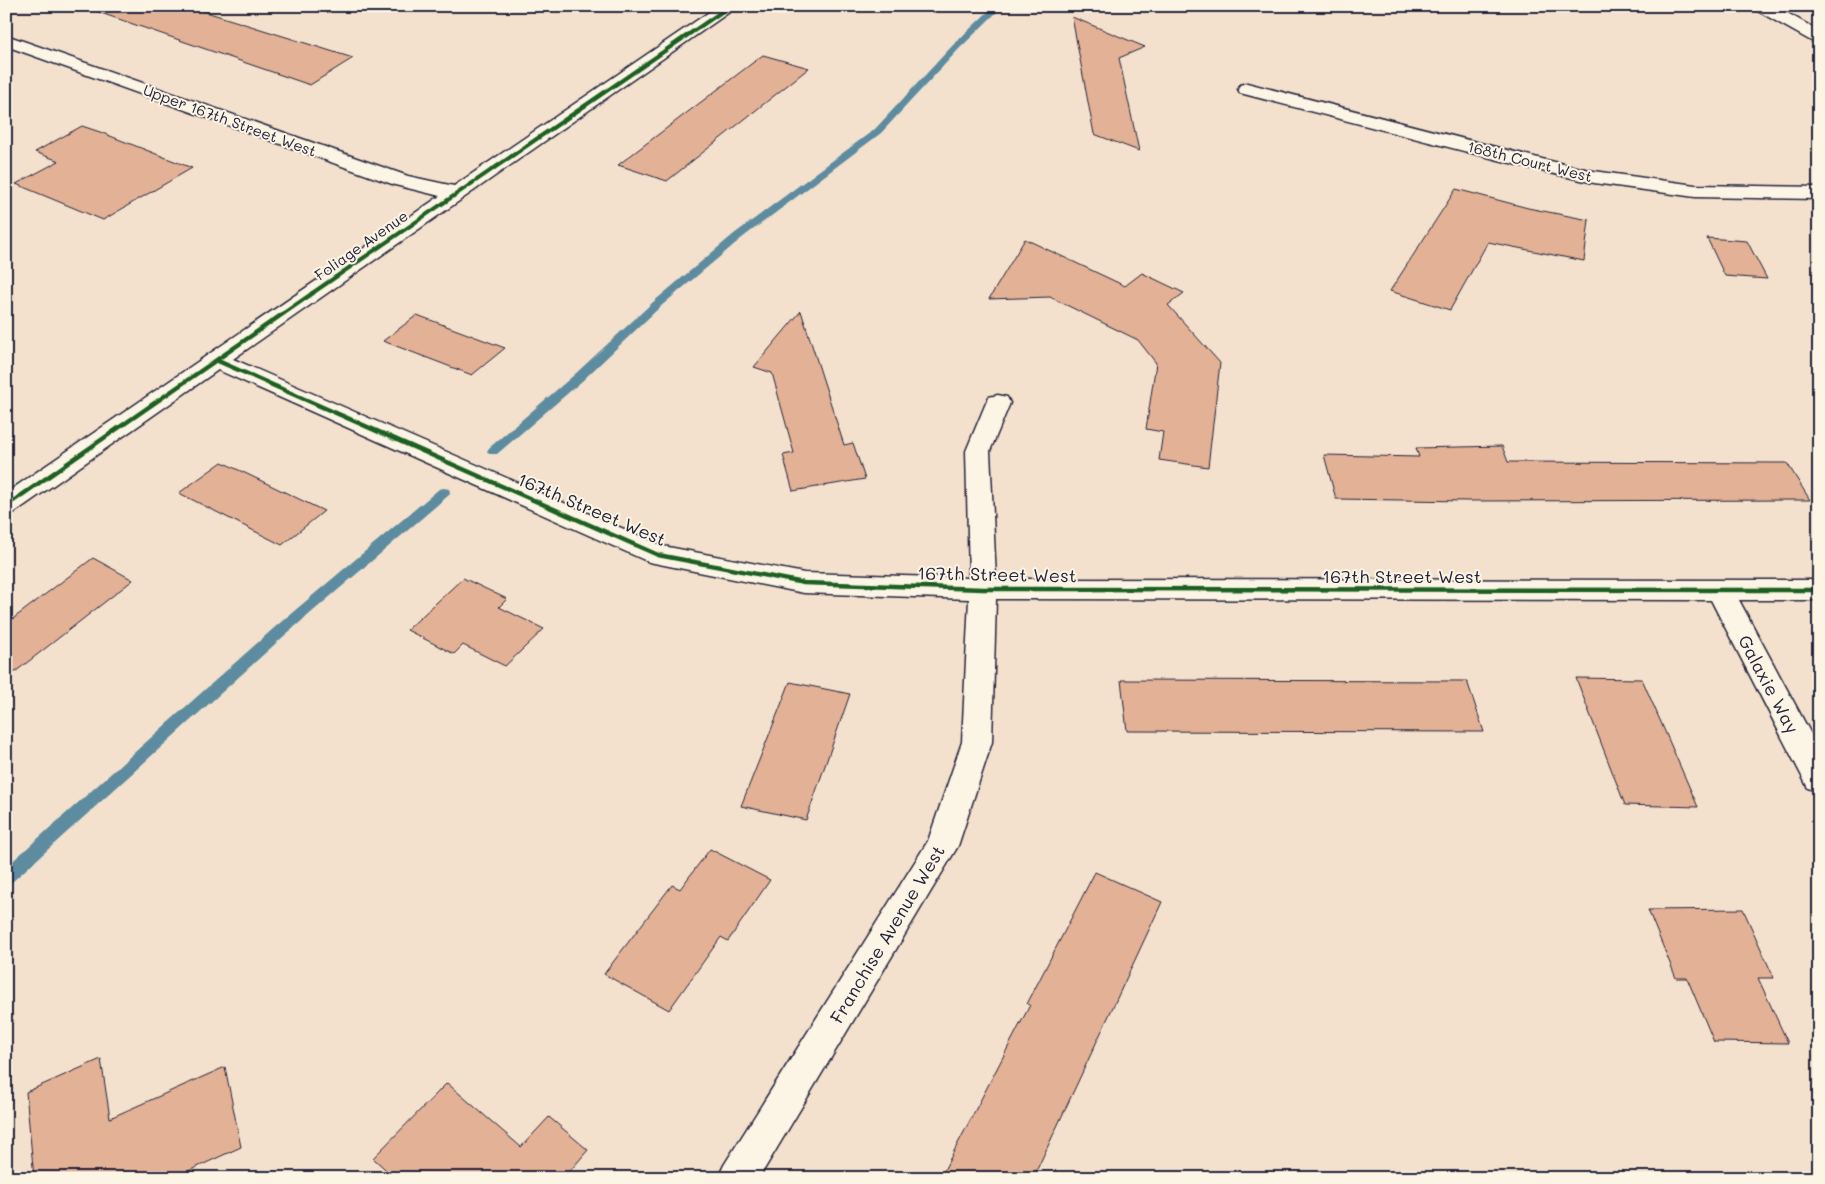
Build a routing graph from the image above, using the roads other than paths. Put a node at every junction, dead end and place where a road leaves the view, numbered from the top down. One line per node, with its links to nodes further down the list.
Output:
1 (730, 6): 6 (street, Foliage Avenue)
2 (1762, 6): 3 (street)
3 (1819, 38)
4 (6, 40): 6 (street, Upper 167th Street West)
5 (1247, 89): 7 (street, 168th Court West)
6 (456, 193): 8 (street, Foliage Avenue)
7 (1819, 193)
8 (218, 360): 10 (street, Foliage Avenue); 11 (street, 167th Street West)
9 (998, 403): 11 (street, Franchise Avenue West)
10 (8, 502)
11 (983, 589): 12 (street, 167th Street West); 15 (street, Franchise Avenue West)
12 (1720, 590): 13 (street, 167th Street West); 14 (street, Galaxie Way)
13 (1819, 590)
14 (1819, 779)
15 (738, 1178)

